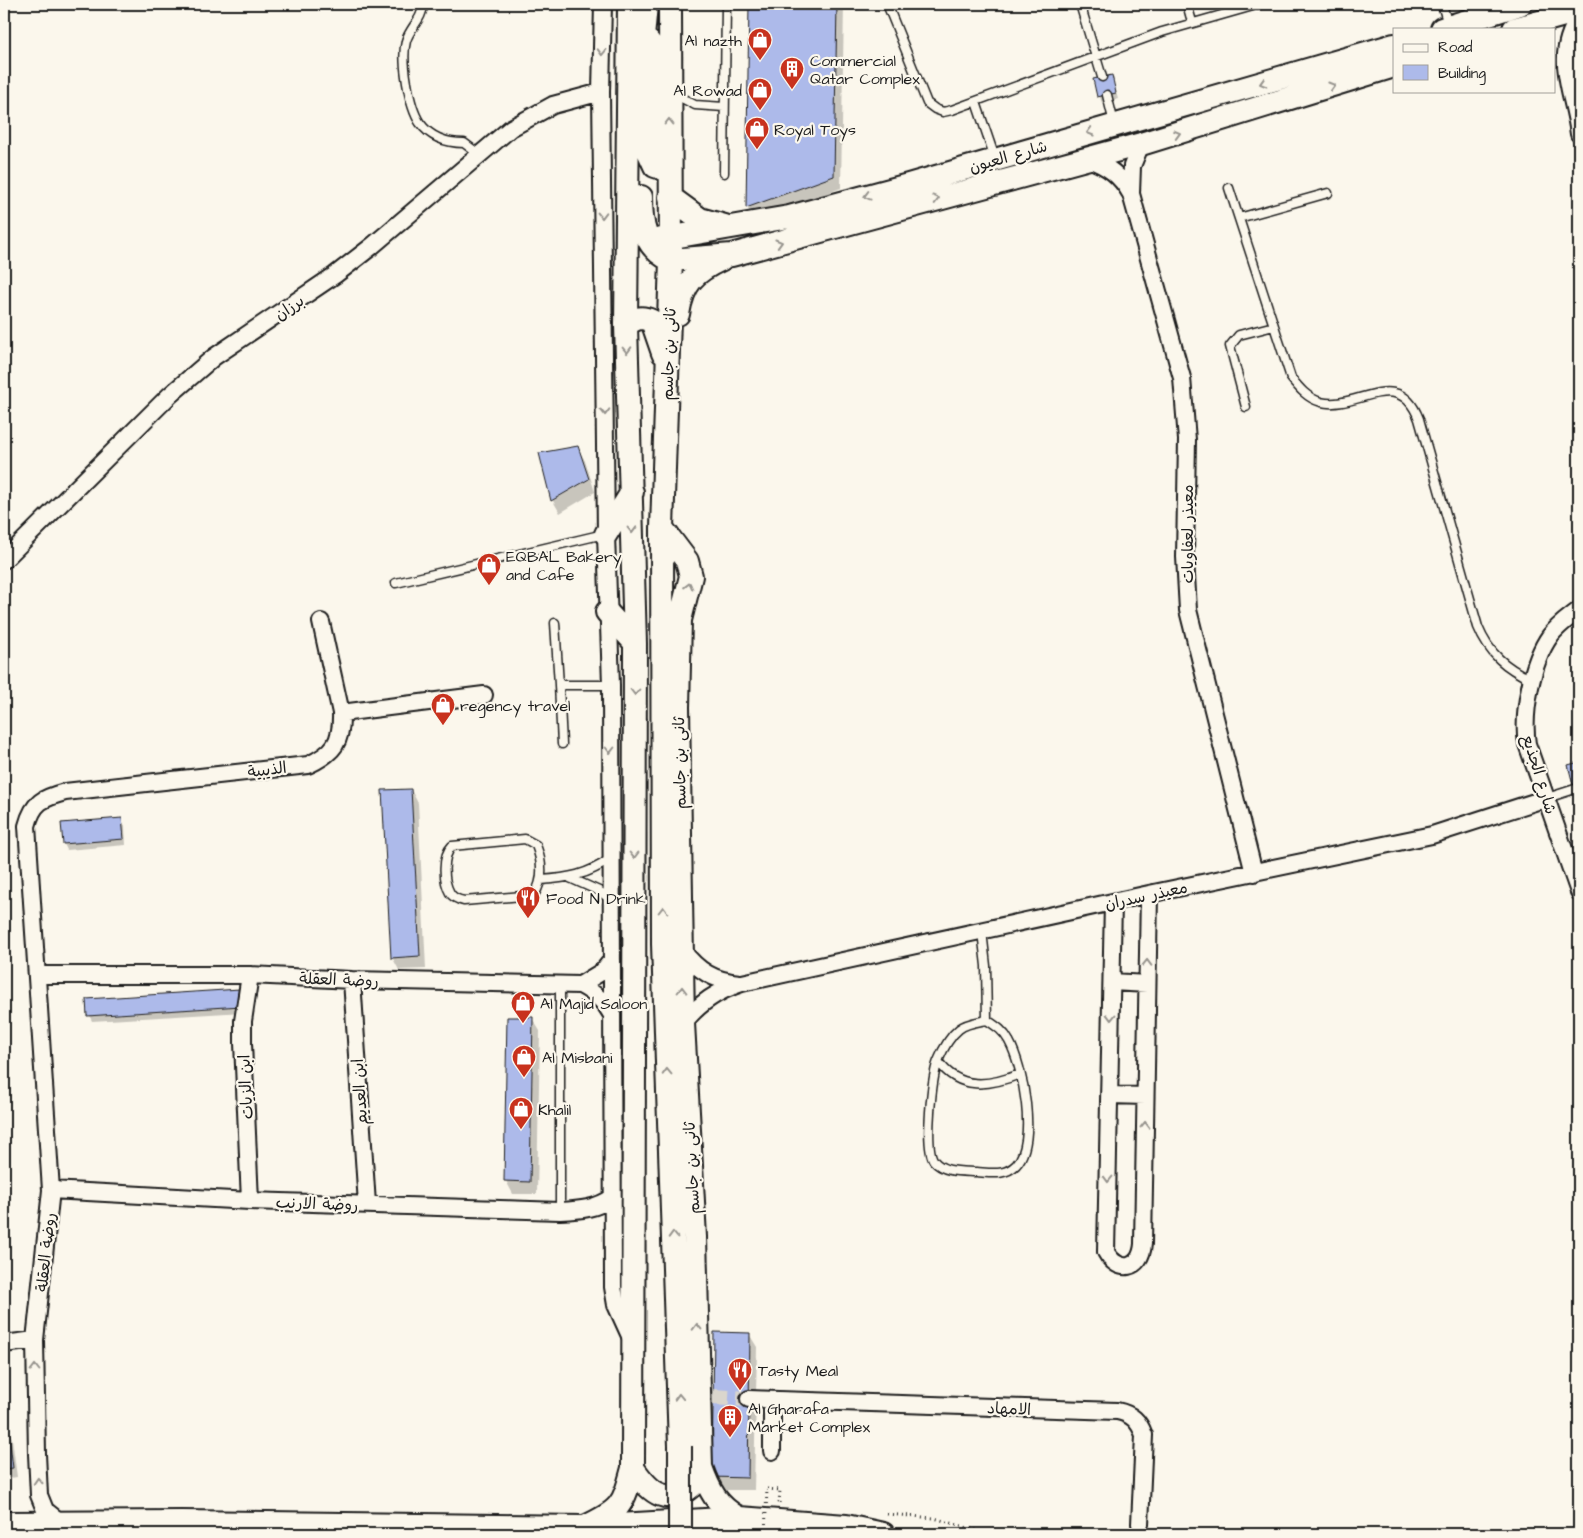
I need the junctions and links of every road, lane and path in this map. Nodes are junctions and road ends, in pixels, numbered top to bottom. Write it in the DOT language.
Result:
graph roads {
  1 [pos="423,4"];
  2 [pos="603,4"];
  3 [pos="629,4"];
  4 [pos="670,4"];
  5 [pos="726,4"];
  6 [pos="887,4"];
  7 [pos="1080,4"];
  8 [pos="1187,4"];
  9 [pos="1260,4"];
  10 [pos="1442,4"];
  11 [pos="1520,4"];
  12 [pos="1579,10"];
  13 [pos="646,14"];
  14 [pos="1579,18"];
  15 [pos="1192,22"];
  16 [pos="1446,28"];
  17 [pos="1520,28"];
  18 [pos="1393,44"];
  19 [pos="1556,53"];
  20 [pos="1096,57"];
  21 [pos="1565,65"];
  22 [pos="1393,66"];
  23 [pos="1102,77"];
  24 [pos="669,90"];
  25 [pos="601,92"];
  26 [pos="1107,95"];
  27 [pos="976,102"];
  28 [pos="724,107"];
  29 [pos="1115,125"];
  30 [pos="1579,134"];
  31 [pos="1141,144"];
  32 [pos="480,155"];
  33 [pos="1088,159"];
  34 [pos="995,160"];
  35 [pos="670,171"];
  36 [pos="724,173"];
  37 [pos="1229,188"];
  38 [pos="1328,193"];
  39 [pos="1131,194"];
  40 [pos="670,197"];
  41 [pos="1239,218"];
  42 [pos="736,228"];
  43 [pos="671,238"];
  44 [pos="649,244"];
  45 [pos="732,255"];
  46 [pos="671,260"];
  47 [pos="626,264"];
  48 [pos="626,325"];
  49 [pos="1274,326"];
  50 [pos="668,371"];
  51 [pos="1246,407"];
  52 [pos="663,476"];
  53 [pos="632,492"];
  54 [pos="662,528"];
  55 [pos="606,534"];
  56 [pos="4,560"];
  57 [pos="396,583"];
  58 [pos="1579,610"];
  59 [pos="607,612"];
  60 [pos="321,622"];
  61 [pos="555,623"];
  62 [pos="635,643"];
  63 [pos="1532,680"];
  64 [pos="611,685"];
  65 [pos="558,686"];
  66 [pos="484,696"];
  67 [pos="341,713"];
  68 [pos="562,744"];
  69 [pos="1574,789"];
  70 [pos="65,792"];
  71 [pos="1547,798"];
  72 [pos="610,859"];
  73 [pos="1254,873"];
  74 [pos="570,878"];
  75 [pos="541,880"];
  76 [pos="1579,892"];
  77 [pos="1149,894"];
  78 [pos="610,899"];
  79 [pos="1113,902"];
  80 [pos="982,931"];
  81 [pos="682,950"];
  82 [pos="611,961"];
  83 [pos="38,975"];
  84 [pos="250,975"];
  85 [pos="352,980"];
  86 [pos="1112,982"];
  87 [pos="742,983"];
  88 [pos="560,984"];
  89 [pos="1147,984"];
  90 [pos="580,985"];
  91 [pos="612,1016"];
  92 [pos="987,1020"];
  93 [pos="682,1023"];
  94 [pos="938,1061"];
  95 [pos="1020,1074"];
  96 [pos="1110,1095"];
  97 [pos="1145,1096"];
  98 [pos="50,1190"];
  99 [pos="613,1197"];
  100 [pos="250,1201"];
  101 [pos="367,1204"];
  102 [pos="583,1210"];
  103 [pos="560,1211"];
  104 [pos="613,1225"];
  105 [pos="631,1339"];
  106 [pos="35,1340"];
  107 [pos="4,1344"];
  108 [pos="749,1399"];
  109 [pos="772,1401"];
  110 [pos="772,1451"];
  111 [pos="701,1467"];
  112 [pos="632,1468"];
  113 [pos="780,1490"];
  114 [pos="739,1518"];
  115 [pos="60,1522"];
  116 [pos="4,1523"];
  117 [pos="885,1524"];
  118 [pos="1140,1524"];
  119 [pos="585,1527"];
  120 [pos="680,1534"];
  121 [pos="765,1534"];
  122 [pos="1020,1534"];
  1 -- 32 [label="lane"];
  2 -- 25 [label="street, one-way"];
  3 -- 47 [label="main road"];
  4 -- 24 [label="main road, ثانى بن جاسم"];
  5 -- 28 [label="lane"];
  6 -- 27 [label="lane"];
  7 -- 20 [label="lane"];
  8 -- 15 [label="lane"];
  9 -- 15 [label="lane"];
  10 -- 16 [label="lane"];
  11 -- 16 [label="main road"];
  12 -- 17 [label="main road"];
  13 -- 35 [label="main road"];
  13 -- 44 [label="main road"];
  14 -- 21 [label="street"];
  15 -- 20 [label="lane"];
  18 -- 29 [label="main road, شارع العيون, one-way"];
  19 -- 21 [label="street"];
  20 -- 23 [label="lane"];
  20 -- 27 [label="lane"];
  21 -- 30 [label="street"];
  31 -- 22 [label="main road, شارع العيون, one-way"];
  24 -- 28 [label="lane"];
  35 -- 24 [label="main road, ثانى بن جاسم, one-way"];
  25 -- 32 [label="street, برزان"];
  25 -- 55 [label="street, one-way"];
  26 -- 29 [label="lane"];
  27 -- 34 [label="lane"];
  28 -- 36 [label="lane"];
  29 -- 34 [label="main road, شارع العيون, one-way"];
  31 -- 33 [label="main road, شارع العيون"];
  31 -- 39 [label="street, معيذر لعفاويات"];
  32 -- 56 [label="street, برزان"];
  33 -- 39 [label="street, معيذر لعفاويات"];
  45 -- 33 [label="main road, شارع العيون, one-way"];
  34 -- 42 [label="main road, شارع العيون, one-way"];
  35 -- 40 [label="main road, ثانى بن جاسم"];
  37 -- 41 [label="lane"];
  38 -- 41 [label="lane"];
  39 -- 73 [label="street, معيذر لعفاويات"];
  40 -- 42 [label="main road"];
  40 -- 43 [label="main road, ثانى بن جاسم"];
  41 -- 49 [label="lane"];
  42 -- 43 [label="main road, شارع العيون"];
  43 -- 44 [label="main road, شارع العيون"];
  43 -- 46 [label="main road, ثانى بن جاسم"];
  44 -- 46 [label="main road"];
  44 -- 47 [label="main road, شارع العيون"];
  45 -- 46 [label="main road, شارع العيون"];
  45 -- 52 [label="main road"];
  46 -- 50 [label="main road, ثانى بن جاسم"];
  47 -- 48 [label="main road"];
  48 -- 50 [label="main road"];
  48 -- 53 [label="main road, one-way"];
  49 -- 51 [label="lane"];
  49 -- 63 [label="lane"];
  50 -- 52 [label="main road, ثانى بن جاسم"];
  52 -- 54 [label="main road, ثانى بن جاسم"];
  53 -- 55 [label="main road"];
  53 -- 62 [label="main road, one-way"];
  81 -- 54 [label="main road, ثانى بن جاسم, one-way"];
  120 -- 54 [label="main road, one-way, bridge"];
  55 -- 57 [label="lane"];
  55 -- 59 [label="street"];
  58 -- 63 [label="street, شارع الجذيع"];
  59 -- 62 [label="main road"];
  59 -- 64 [label="street"];
  60 -- 67 [label="street, الذيبية"];
  61 -- 65 [label="lane"];
  62 -- 105 [label="main road, one-way"];
  63 -- 71 [label="street, شارع الجذيع"];
  64 -- 65 [label="lane"];
  64 -- 72 [label="street, one-way"];
  65 -- 68 [label="lane"];
  66 -- 67 [label="street"];
  67 -- 70 [label="street, الذيبية"];
  69 -- 71 [label="lane"];
  70 -- 83 [label="street, روضة العقلة"];
  71 -- 73 [label="street, معيذر سدران"];
  71 -- 76 [label="street, شارع الجذيع"];
  72 -- 74 [label="lane"];
  72 -- 78 [label="street"];
  73 -- 77 [label="street, معيذر سدران"];
  74 -- 75 [label="lane"];
  74 -- 78 [label="lane"];
  75 -- 75 [label="lane"];
  77 -- 79 [label="street, معيذر سدران"];
  89 -- 77 [label="street, one-way"];
  78 -- 82 [label="street"];
  79 -- 80 [label="street, معيذر سدران"];
  79 -- 86 [label="street"];
  80 -- 87 [label="street, معيذر سدران"];
  80 -- 92 [label="lane"];
  81 -- 87 [label="street, معيذر سدران"];
  93 -- 81 [label="main road, ثانى بن جاسم, one-way"];
  82 -- 90 [label="street"];
  82 -- 91 [label="street"];
  83 -- 84 [label="street, روضة العقلة"];
  83 -- 98 [label="street, روضة العقلة"];
  84 -- 85 [label="street, روضة العقلة"];
  84 -- 100 [label="street, ابن الزيات"];
  85 -- 88 [label="street, روضة العقلة"];
  85 -- 101 [label="street, ابن العديم"];
  86 -- 89 [label="street"];
  86 -- 96 [label="street, one-way"];
  87 -- 93 [label="street, معيذر سدران"];
  88 -- 90 [label="street, روضة العقلة"];
  88 -- 103 [label="lane"];
  89 -- 97 [label="street"];
  90 -- 91 [label="street"];
  91 -- 99 [label="street"];
  92 -- 94 [label="lane"];
  92 -- 95 [label="lane"];
  111 -- 93 [label="main road, ثانى بن جاسم, one-way"];
  94 -- 95 [label="lane"];
  94 -- 95 [label="lane"];
  96 -- 97 [label="street"];
  96 -- 97 [label="street, one-way"];
  98 -- 100 [label="street, روضة الارنب"];
  98 -- 106 [label="street, روضة العقلة"];
  99 -- 102 [label="street, روضة الارنب"];
  99 -- 104 [label="street"];
  100 -- 101 [label="street, روضة الارنب"];
  101 -- 103 [label="street, روضة الارنب"];
  102 -- 103 [label="street, روضة الارنب"];
  102 -- 104 [label="street, روضة الارنب"];
  104 -- 105 [label="street"];
  105 -- 112 [label="main road"];
  106 -- 107 [label="street"];
  115 -- 106 [label="street, روضة العقلة, one-way"];
  108 -- 109 [label="street, الامهاد"];
  109 -- 110 [label="street"];
  109 -- 118 [label="street, الامهاد"];
  111 -- 112 [label="main road"];
  111 -- 114 [label="main road, ثانى بن جاسم"];
  112 -- 119 [label="main road"];
  113 -- 121 [label="path, bridge"];
  114 -- 117 [label="main road"];
  114 -- 119 [label="main road"];
  115 -- 116 [label="main road"];
  115 -- 119 [label="main road"];
  117 -- 122 [label="path"];
}
